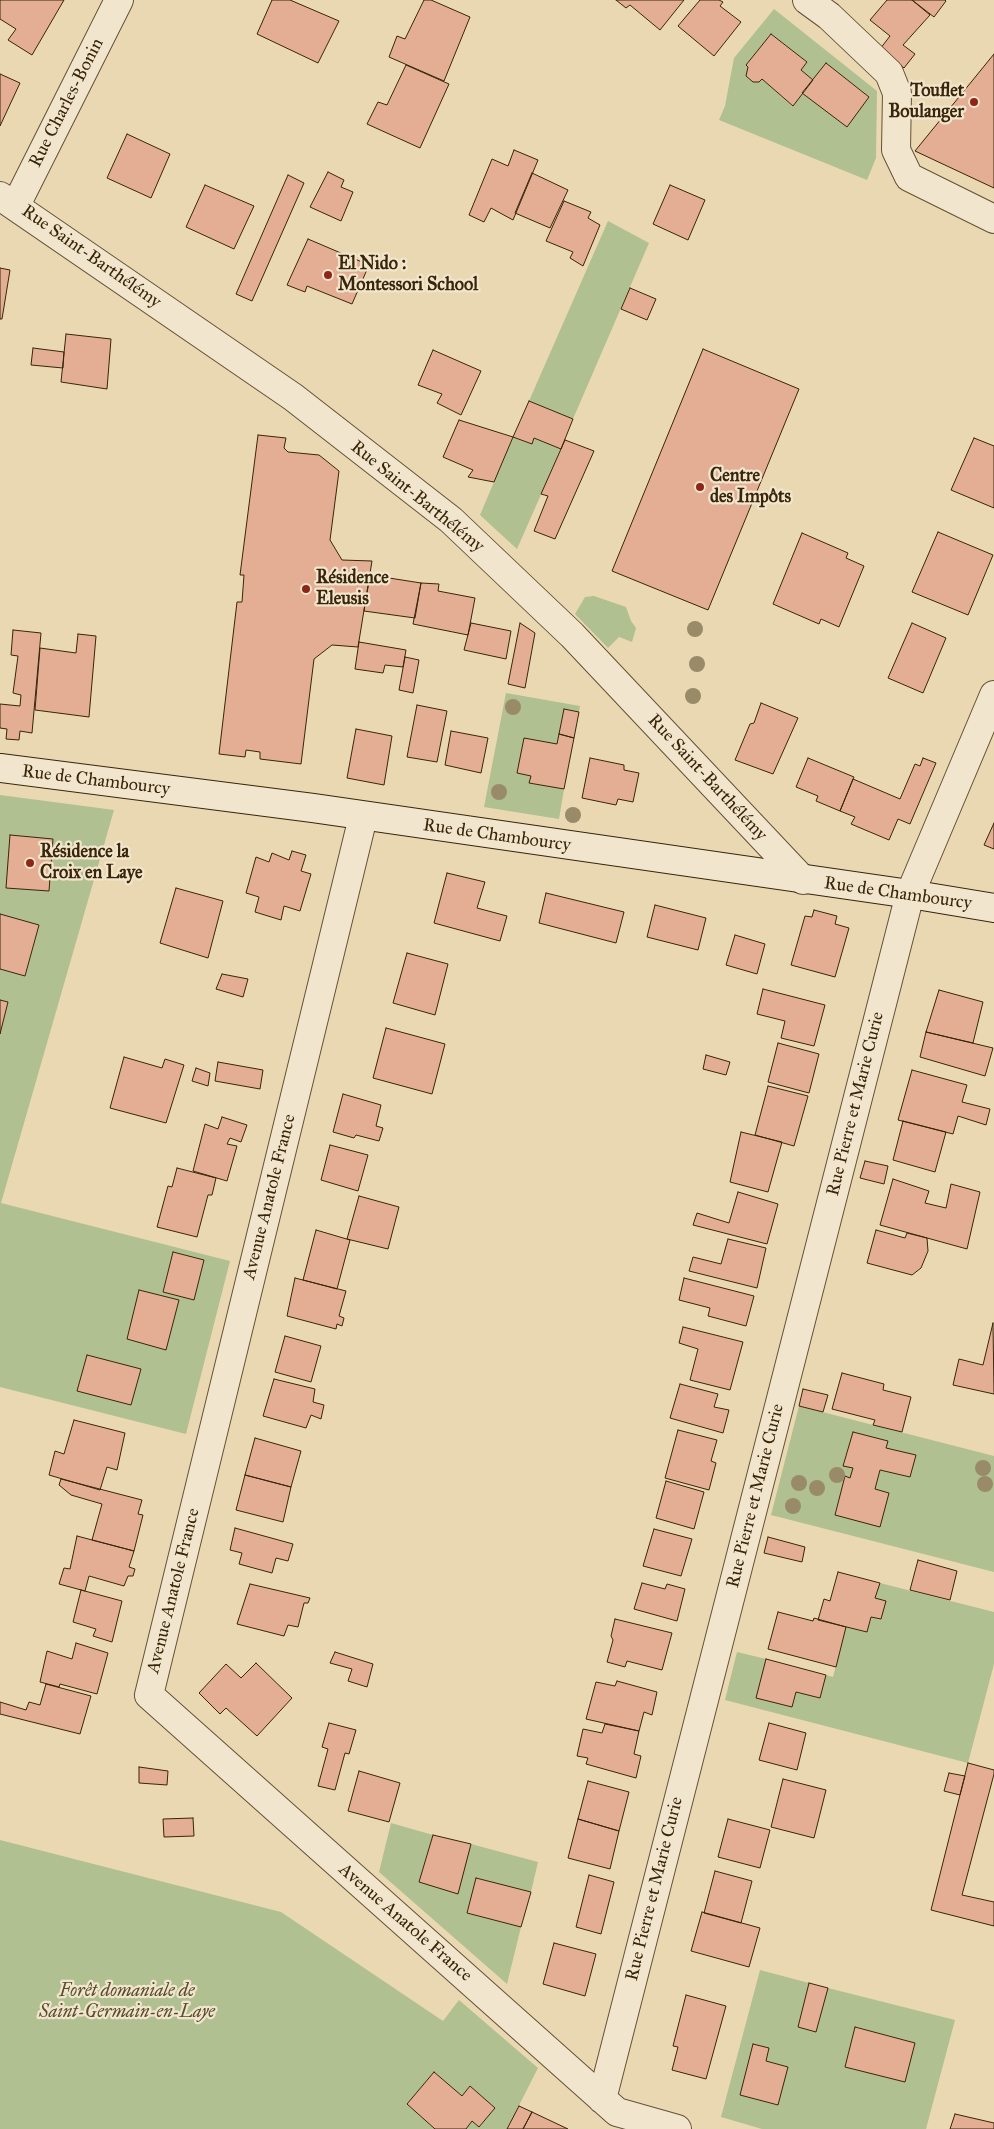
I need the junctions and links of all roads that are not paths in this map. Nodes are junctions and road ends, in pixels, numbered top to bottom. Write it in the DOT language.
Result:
graph roads {
  1 [pos="119,0"];
  2 [pos="807,0"];
  3 [pos="835,8"];
  4 [pos="8,201"];
  5 [pos="994,219"];
  6 [pos="994,695"];
  7 [pos="0,768"];
  8 [pos="363,817"];
  9 [pos="803,880"];
  10 [pos="910,894"];
  11 [pos="994,908"];
  12 [pos="602,2099"];
  13 [pos="677,2129"];
  1 -- 4 [label="street, Rue Charles-Bonin"];
  2 -- 3 [label="street"];
  3 -- 5 [label="street"];
  4 -- 9 [label="street, Rue Saint-Barthélémy"];
  6 -- 10 [label="street, Rue Pierre et Marie Curie"];
  7 -- 8 [label="street, Rue de Chambourcy"];
  8 -- 9 [label="street, Rue de Chambourcy"];
  8 -- 12 [label="street, Avenue Anatole France"];
  9 -- 10 [label="street, Rue de Chambourcy"];
  10 -- 11 [label="street, Rue de Chambourcy"];
  10 -- 12 [label="street, Rue Pierre et Marie Curie"];
  12 -- 13 [label="street, Avenue Anatole France"];
}
